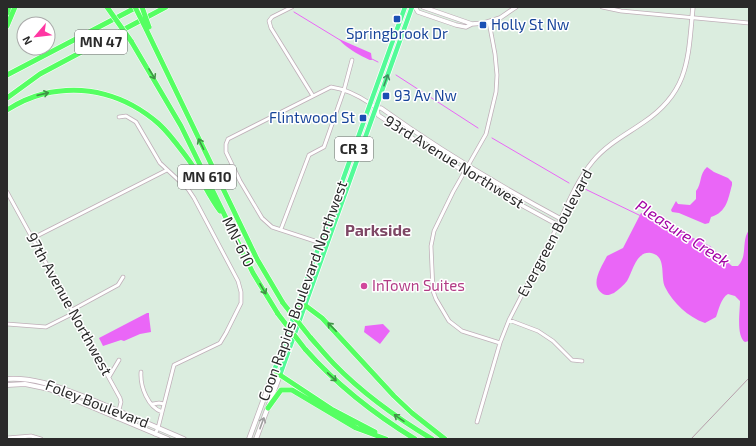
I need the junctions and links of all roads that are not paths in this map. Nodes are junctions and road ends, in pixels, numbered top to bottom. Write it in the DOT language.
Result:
graph roads {
  1 [pos="9,7"];
  2 [pos="15,7"];
  3 [pos="108,7"];
  4 [pos="136,7"];
  5 [pos="142,7"];
  6 [pos="166,7"];
  7 [pos="292,7"];
  8 [pos="405,7"];
  9 [pos="414,7"];
  10 [pos="423,7"];
  11 [pos="516,7"];
  12 [pos="602,7"];
  13 [pos="693,7"];
  14 [pos="7,13"];
  15 [pos="692,17"];
  16 [pos="489,22"];
  17 [pos="749,22"];
  18 [pos="472,24"];
  19 [pos="7,26"];
  20 [pos="148,28"];
  21 [pos="352,60"];
  22 [pos="7,74"];
  23 [pos="344,90"];
  24 [pos="313,96"];
  25 [pos="7,98"];
  26 [pos="371,104"];
  27 [pos="377,108"];
  28 [pos="7,110"];
  29 [pos="118,117"];
  30 [pos="468,166"];
  31 [pos="167,170"];
  32 [pos="465,172"];
  33 [pos="7,192"];
  34 [pos="227,219"];
  35 [pos="561,219"];
  36 [pos="558,225"];
  37 [pos="281,229"];
  38 [pos="33,238"];
  39 [pos="321,243"];
  40 [pos="327,245"];
  41 [pos="123,277"];
  42 [pos="306,306"];
  43 [pos="297,308"];
  44 [pos="73,312"];
  45 [pos="509,320"];
  46 [pos="7,324"];
  47 [pos="500,343"];
  48 [pos="119,360"];
  49 [pos="582,362"];
  50 [pos="274,371"];
  51 [pos="141,372"];
  52 [pos="280,375"];
  53 [pos="109,377"];
  54 [pos="7,379"];
  55 [pos="7,385"];
  56 [pos="153,404"];
  57 [pos="164,404"];
  58 [pos="268,408"];
  59 [pos="120,411"];
  60 [pos="162,412"];
  61 [pos="117,418"];
  62 [pos="477,422"];
  63 [pos="158,428"];
  64 [pos="155,434"];
  65 [pos="7,438"];
  66 [pos="41,439"];
  67 [pos="168,439"];
  68 [pos="184,439"];
  69 [pos="249,439"];
  70 [pos="256,439"];
  71 [pos="387,439"];
  72 [pos="415,439"];
  73 [pos="432,439"];
  74 [pos="445,439"];
  1 -- 14 [label="highway"];
  2 -- 19 [label="highway"];
  3 -- 34 [label="highway, MN-610 / MN 610, one-way, bridge"];
  4 -- 20 [label="highway, MN 610, bridge"];
  4 -- 22 [label="highway, MN 47"];
  5 -- 20 [label="highway, bridge"];
  6 -- 25 [label="highway, MN 47"];
  7 -- 24 [label="street"];
  8 -- 26 [label="main road, Coon Rapids Boulevard Northwest / CR 3"];
  9 -- 18 [label="street"];
  27 -- 9 [label="main road, Coon Rapids Boulevard Northwest / CR 3, one-way"];
  10 -- 18 [label="street"];
  11 -- 16 [label="street"];
  12 -- 15 [label="street"];
  13 -- 15 [label="street, Evergreen Boulevard"];
  15 -- 17 [label="street"];
  15 -- 35 [label="street, Evergreen Boulevard"];
  16 -- 18 [label="street"];
  16 -- 30 [label="street"];
  73 -- 20 [label="highway, MN-610 / MN 610, one-way, bridge"];
  21 -- 23 [label="street"];
  23 -- 24 [label="street"];
  23 -- 26 [label="street"];
  23 -- 37 [label="street"];
  24 -- 37 [label="street"];
  26 -- 27 [label="street"];
  26 -- 39 [label="main road, Coon Rapids Boulevard Northwest / CR 3"];
  27 -- 30 [label="street, 93rd Avenue Northwest"];
  27 -- 32 [label="street, 93rd Avenue Northwest"];
  27 -- 40 [label="main road, Coon Rapids Boulevard Northwest / CR 3"];
  28 -- 34 [label="highway, one-way"];
  29 -- 31 [label="street"];
  30 -- 32 [label="street"];
  30 -- 35 [label="street, 93rd Avenue Northwest"];
  31 -- 38 [label="street"];
  31 -- 57 [label="street"];
  32 -- 36 [label="street, 93rd Avenue Northwest"];
  32 -- 47 [label="street"];
  33 -- 38 [label="street, 97th Avenue Northwest"];
  34 -- 72 [label="highway, MN-610 / MN 610, one-way, bridge"];
  35 -- 36 [label="street, Evergreen Boulevard"];
  36 -- 45 [label="street, Evergreen Boulevard"];
  37 -- 39 [label="street"];
  38 -- 44 [label="street, 97th Avenue Northwest"];
  39 -- 40 [label="street"];
  39 -- 43 [label="main road, Coon Rapids Boulevard Northwest / CR 3"];
  40 -- 42 [label="main road, Coon Rapids Boulevard Northwest / CR 3"];
  41 -- 44 [label="street"];
  42 -- 43 [label="highway"];
  42 -- 52 [label="main road, Coon Rapids Boulevard Northwest / CR 3"];
  74 -- 42 [label="highway, one-way"];
  43 -- 50 [label="main road, Coon Rapids Boulevard Northwest / CR 3"];
  44 -- 46 [label="street"];
  44 -- 53 [label="street, 97th Avenue Northwest"];
  45 -- 47 [label="street, Evergreen Boulevard"];
  45 -- 49 [label="street"];
  47 -- 62 [label="street, Evergreen Boulevard"];
  48 -- 53 [label="street"];
  50 -- 52 [label="highway"];
  50 -- 69 [label="main road, Coon Rapids Boulevard Northwest / CR 3"];
  51 -- 56 [label="street"];
  52 -- 58 [label="main road, Coon Rapids Boulevard Northwest / CR 3"];
  52 -- 71 [label="highway"];
  53 -- 59 [label="street, 97th Avenue Northwest"];
  54 -- 59 [label="main road, Foley Boulevard"];
  55 -- 61 [label="main road, Foley Boulevard"];
  56 -- 57 [label="street"];
  56 -- 60 [label="street"];
  57 -- 60 [label="street"];
  70 -- 58 [label="main road, Coon Rapids Boulevard Northwest / CR 3, one-way"];
  58 -- 71 [label="highway"];
  59 -- 61 [label="street"];
  59 -- 63 [label="main road, Foley Boulevard"];
  60 -- 63 [label="street"];
  61 -- 64 [label="main road, Foley Boulevard"];
  63 -- 64 [label="street"];
  63 -- 68 [label="main road, Foley Boulevard"];
  64 -- 67 [label="main road, Foley Boulevard"];
  65 -- 66 [label="street"];
}
